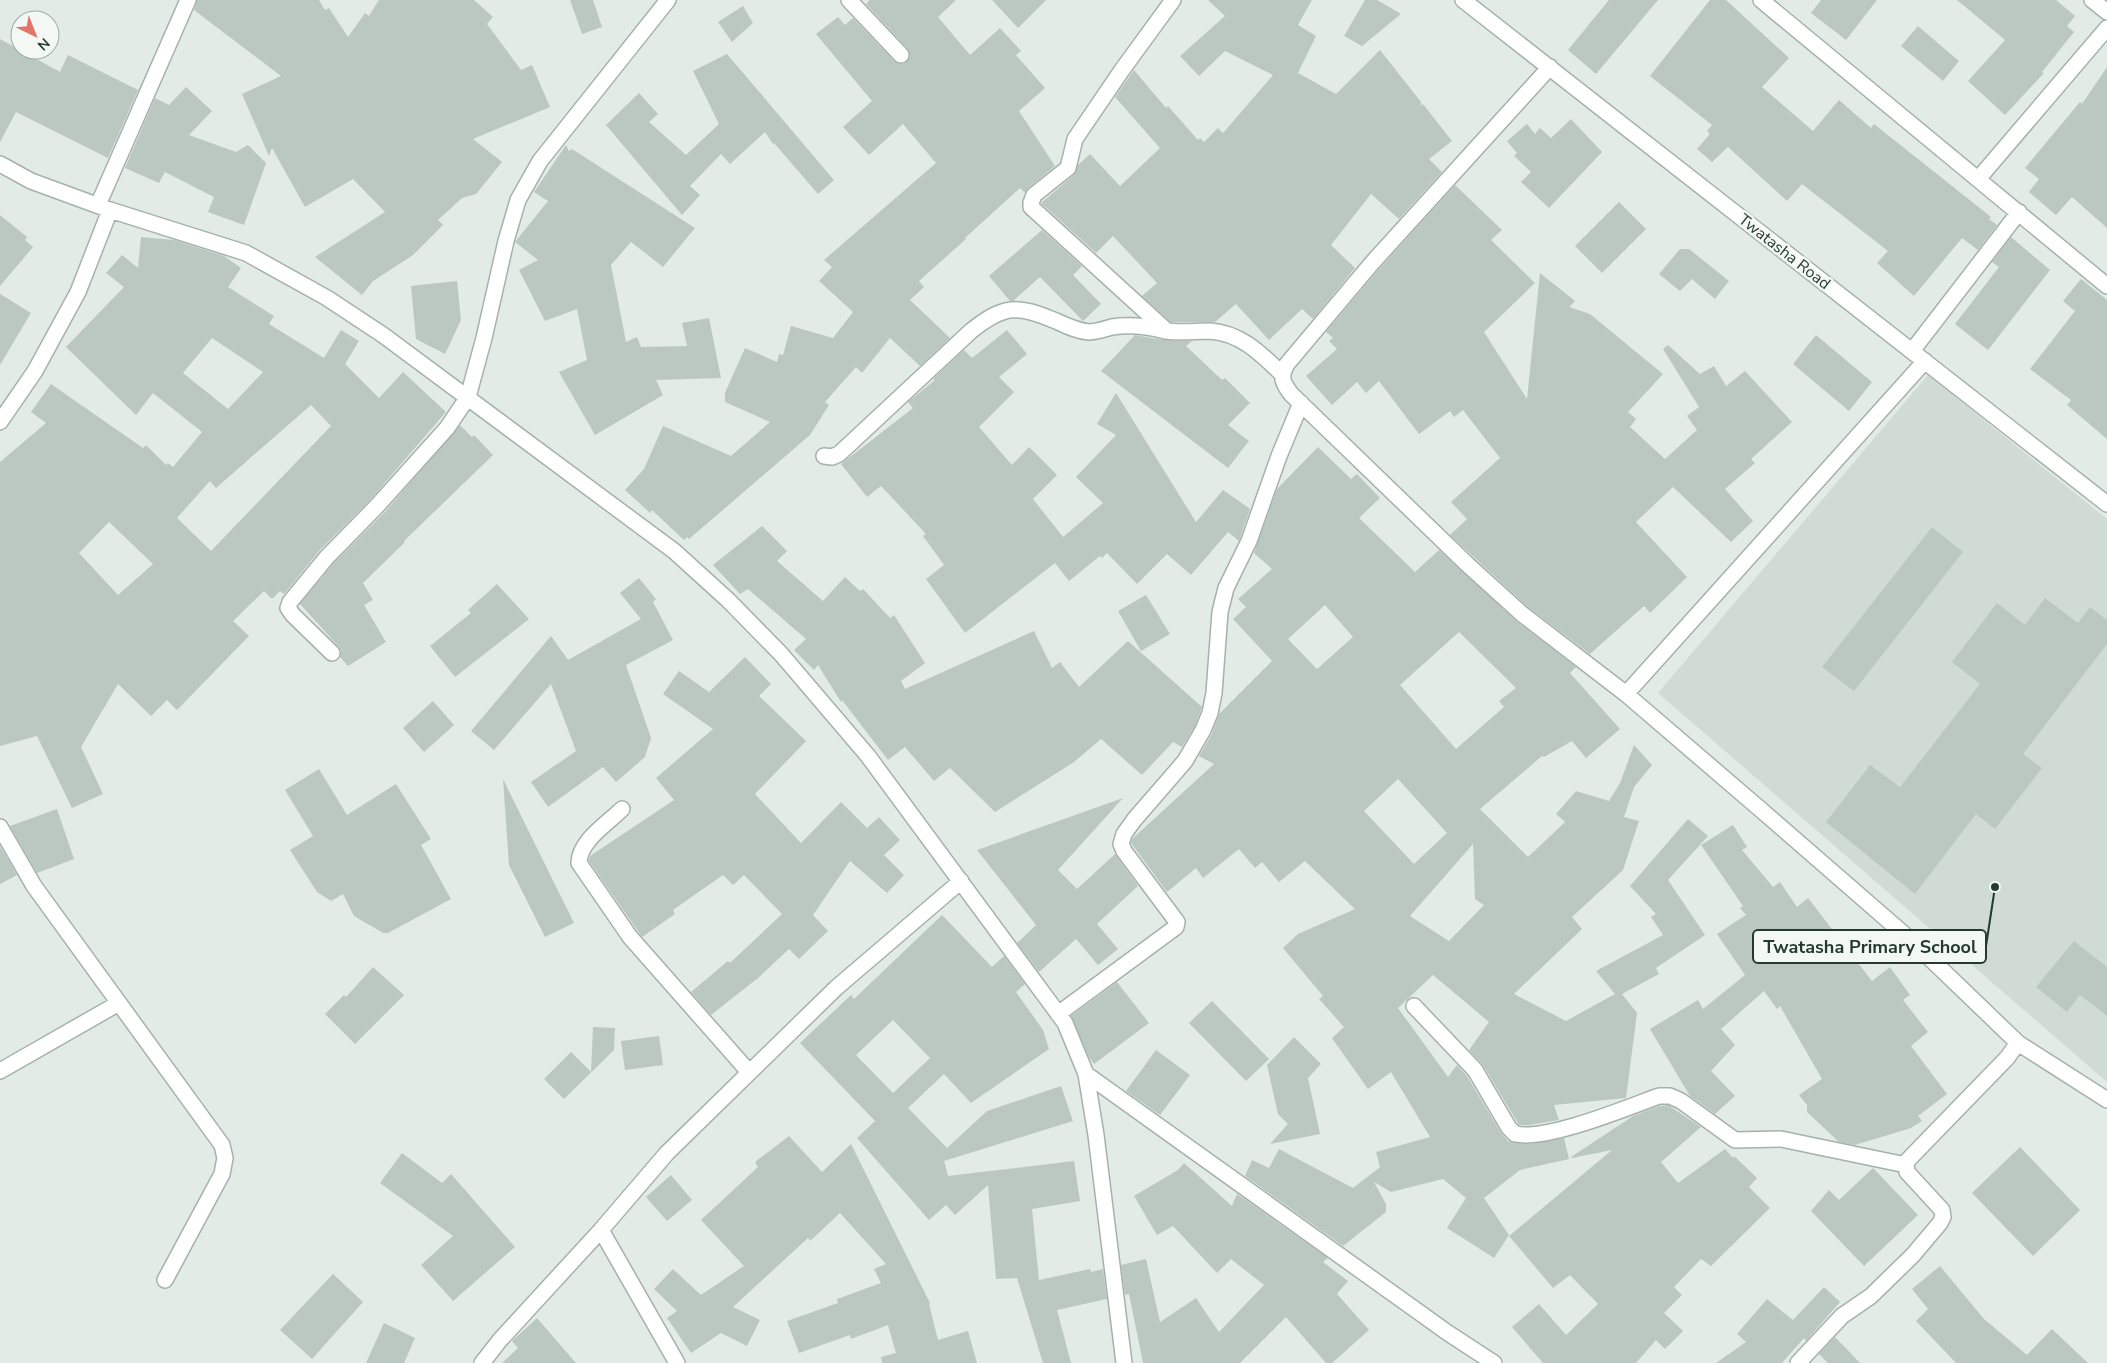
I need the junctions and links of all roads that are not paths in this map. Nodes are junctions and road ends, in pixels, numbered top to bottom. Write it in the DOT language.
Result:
graph roads {
  1 [pos="188,0"];
  2 [pos="668,0"];
  3 [pos="848,0"];
  4 [pos="1173,0"];
  5 [pos="1463,0"];
  6 [pos="1761,0"];
  7 [pos="2092,0"];
  8 [pos="2107,12"];
  9 [pos="2107,28"];
  10 [pos="901,55"];
  11 [pos="1550,67"];
  12 [pos="0,164"];
  13 [pos="1979,178"];
  14 [pos="104,208"];
  15 [pos="2019,212"];
  16 [pos="2107,286"];
  17 [pos="1167,331"];
  18 [pos="1912,351"];
  19 [pos="1925,361"];
  20 [pos="1282,374"];
  21 [pos="468,398"];
  22 [pos="1301,403"];
  23 [pos="0,422"];
  24 [pos="824,456"];
  25 [pos="2107,504"];
  26 [pos="332,653"];
  27 [pos="1626,694"];
  28 [pos="622,809"];
  29 [pos="0,826"];
  30 [pos="961,881"];
  31 [pos="120,1003"];
  32 [pos="1414,1006"];
  33 [pos="1058,1014"];
  34 [pos="2018,1043"];
  35 [pos="0,1071"];
  36 [pos="749,1072"];
  37 [pos="1086,1074"];
  38 [pos="2107,1100"];
  39 [pos="1906,1165"];
  40 [pos="601,1230"];
  41 [pos="165,1280"];
  42 [pos="482,1363"];
  43 [pos="677,1363"];
  44 [pos="1124,1363"];
  45 [pos="1494,1363"];
  46 [pos="1798,1363"];
  1 -- 14 [label="street"];
  2 -- 21 [label="street"];
  3 -- 10 [label="street"];
  4 -- 17 [label="street"];
  5 -- 11 [label="street, Twatasha Road"];
  6 -- 13 [label="street"];
  7 -- 8 [label="street"];
  9 -- 13 [label="street"];
  11 -- 18 [label="street, Twatasha Road"];
  11 -- 20 [label="street"];
  12 -- 14 [label="street"];
  13 -- 15 [label="street"];
  14 -- 21 [label="street"];
  14 -- 23 [label="street"];
  15 -- 16 [label="street"];
  15 -- 18 [label="street"];
  17 -- 20 [label="street"];
  17 -- 24 [label="street"];
  18 -- 19 [label="street, Twatasha Road"];
  19 -- 25 [label="street, Twatasha Road"];
  19 -- 27 [label="street"];
  20 -- 22 [label="street"];
  21 -- 26 [label="street"];
  21 -- 30 [label="street"];
  22 -- 27 [label="street"];
  22 -- 33 [label="street"];
  27 -- 34 [label="street"];
  28 -- 36 [label="street"];
  29 -- 31 [label="street"];
  30 -- 33 [label="street"];
  30 -- 36 [label="street"];
  31 -- 35 [label="street"];
  31 -- 41 [label="street"];
  32 -- 39 [label="street"];
  33 -- 37 [label="street"];
  34 -- 38 [label="street"];
  34 -- 39 [label="street"];
  36 -- 40 [label="street"];
  37 -- 44 [label="street"];
  37 -- 45 [label="street"];
  39 -- 46 [label="street"];
  40 -- 42 [label="street"];
  40 -- 43 [label="street"];
}
